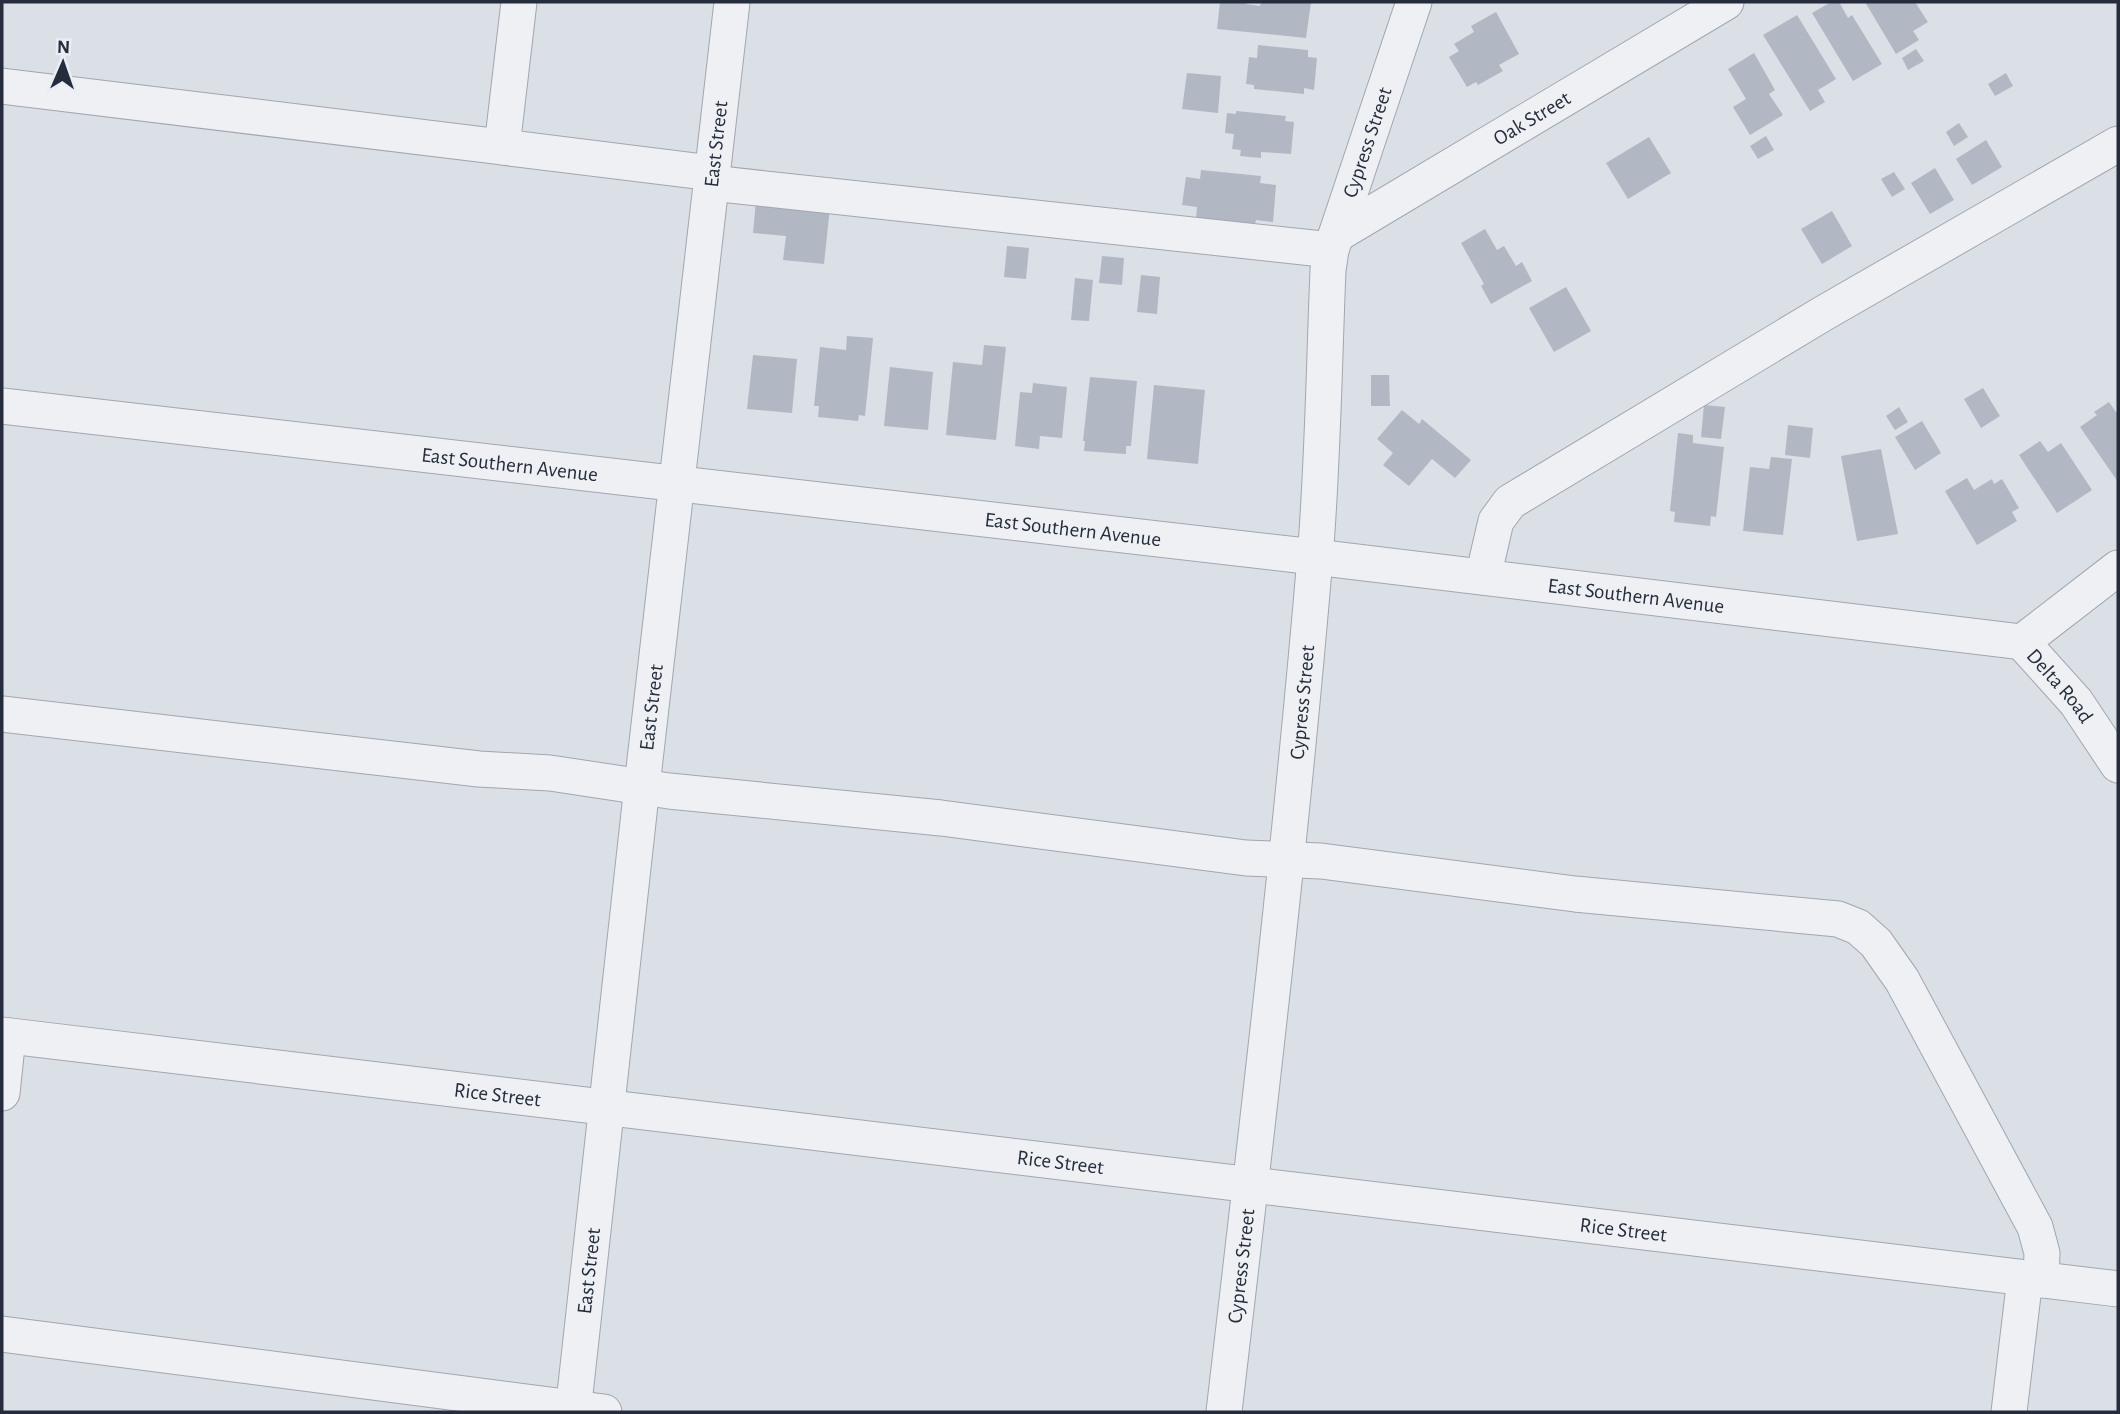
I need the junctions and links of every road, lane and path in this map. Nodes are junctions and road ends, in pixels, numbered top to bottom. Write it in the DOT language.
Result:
graph roads {
  1 [pos="519,2"];
  2 [pos="732,2"];
  3 [pos="1414,2"];
  4 [pos="1726,2"];
  5 [pos="2,86"];
  6 [pos="2118,144"];
  7 [pos="502,147"];
  8 [pos="712,178"];
  9 [pos="1334,243"];
  10 [pos="2,407"];
  11 [pos="678,483"];
  12 [pos="1315,556"];
  13 [pos="2118,568"];
  14 [pos="1483,577"];
  15 [pos="2022,642"];
  16 [pos="2,714"];
  17 [pos="2118,765"];
  18 [pos="642,786"];
  19 [pos="1287,859"];
  20 [pos="5,1035"];
  21 [pos="2,1093"];
  22 [pos="607,1108"];
  23 [pos="1250,1185"];
  24 [pos="2033,1279"];
  25 [pos="2118,1289"];
  26 [pos="2,1334"];
  27 [pos="584,1411"];
  28 [pos="1224,1412"];
  29 [pos="2009,1412"];
  1 -- 7 [label="street"];
  2 -- 8 [label="street, East Street"];
  3 -- 9 [label="street, Cypress Street"];
  4 -- 9 [label="street, Oak Street"];
  5 -- 7 [label="street"];
  6 -- 14 [label="street"];
  7 -- 8 [label="street"];
  8 -- 9 [label="street"];
  8 -- 11 [label="street, East Street"];
  9 -- 12 [label="street, Cypress Street"];
  10 -- 11 [label="street, East Southern Avenue"];
  11 -- 12 [label="street, East Southern Avenue"];
  11 -- 18 [label="street, East Street"];
  12 -- 14 [label="street, East Southern Avenue"];
  12 -- 19 [label="street, Cypress Street"];
  13 -- 15 [label="street"];
  14 -- 15 [label="street, East Southern Avenue"];
  15 -- 17 [label="street, Delta Road"];
  16 -- 18 [label="street"];
  18 -- 19 [label="street"];
  18 -- 22 [label="street, East Street"];
  19 -- 23 [label="street, Cypress Street"];
  19 -- 24 [label="street"];
  20 -- 21 [label="street"];
  20 -- 22 [label="street, Rice Street"];
  22 -- 23 [label="street, Rice Street"];
  22 -- 27 [label="street, East Street"];
  23 -- 24 [label="street, Rice Street"];
  23 -- 28 [label="street, Cypress Street"];
  24 -- 25 [label="street, Rice Street"];
  24 -- 29 [label="street"];
  26 -- 27 [label="street"];
}
